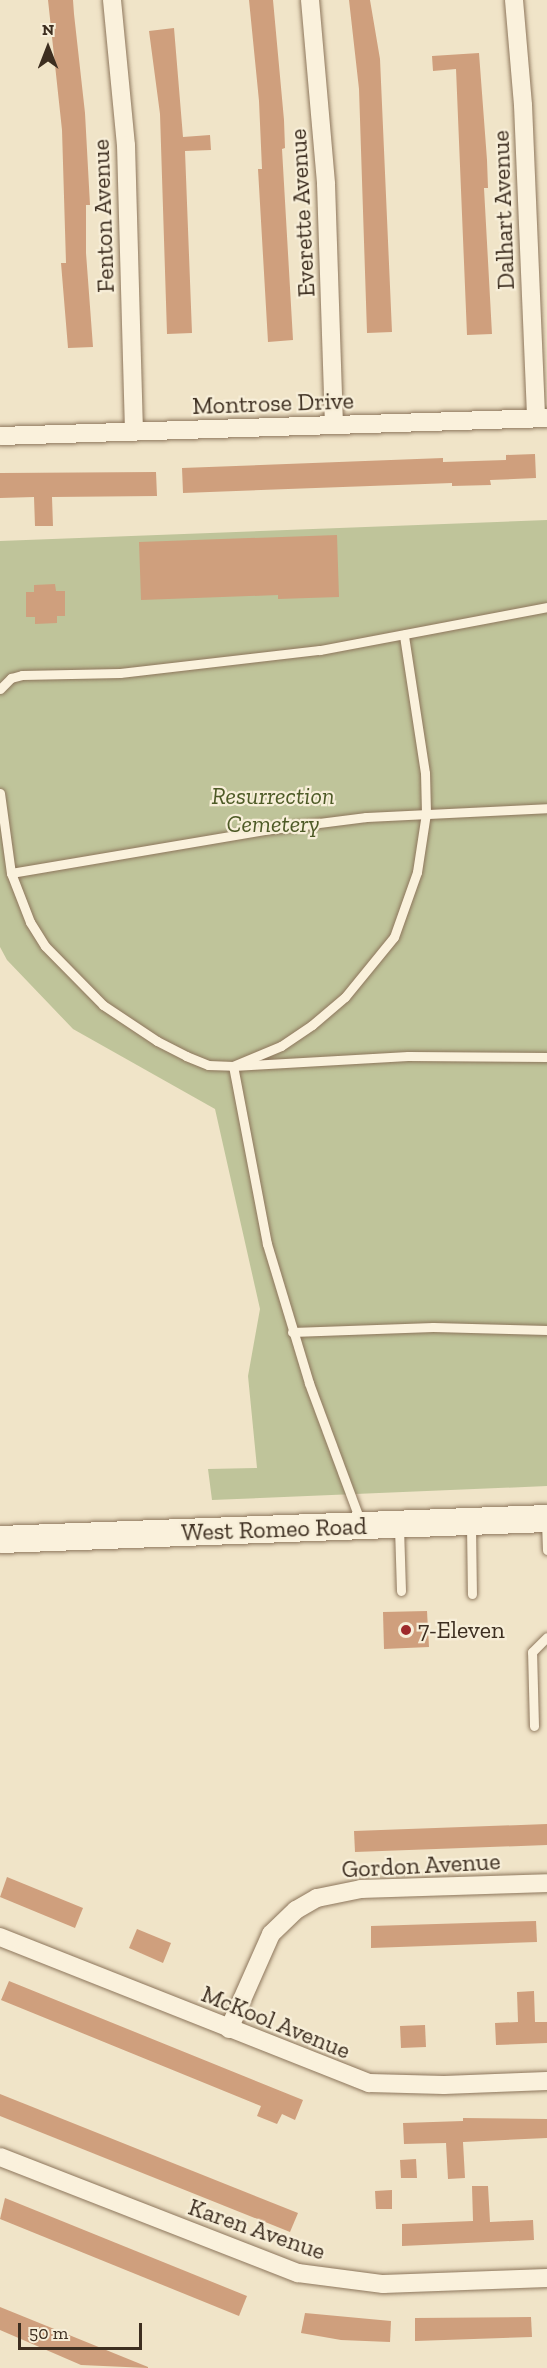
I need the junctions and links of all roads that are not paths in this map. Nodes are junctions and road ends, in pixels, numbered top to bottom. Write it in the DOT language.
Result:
graph roads {
  1 [pos="112,0"];
  2 [pos="310,0"];
  3 [pos="514,0"];
  4 [pos="541,418"];
  5 [pos="334,424"];
  6 [pos="134,432"];
  7 [pos="0,436"];
  8 [pos="547,607"];
  9 [pos="404,635"];
  10 [pos="0,689"];
  11 [pos="0,793"];
  12 [pos="547,808"];
  13 [pos="426,813"];
  14 [pos="11,873"];
  15 [pos="547,1057"];
  16 [pos="233,1066"];
  17 [pos="547,1330"];
  18 [pos="292,1332"];
  19 [pos="546,1519"];
  20 [pos="471,1522"];
  21 [pos="399,1524"];
  22 [pos="362,1525"];
  23 [pos="0,1539"];
  24 [pos="547,1550"];
  25 [pos="401,1591"];
  26 [pos="472,1594"];
  27 [pos="547,1637"];
  28 [pos="534,1726"];
  29 [pos="547,1883"];
  30 [pos="0,1937"];
  31 [pos="230,2029"];
  32 [pos="547,2081"];
  33 [pos="0,2157"];
  34 [pos="547,2278"];
  1 -- 6 [label="street, Fenton Avenue"];
  2 -- 5 [label="street, Everette Avenue"];
  3 -- 4 [label="street, Dalhart Avenue"];
  4 -- 5 [label="street, Montrose Drive"];
  5 -- 6 [label="street, Montrose Drive"];
  6 -- 7 [label="street, Montrose Drive"];
  8 -- 9 [label="lane"];
  9 -- 10 [label="lane"];
  9 -- 13 [label="lane"];
  11 -- 14 [label="lane"];
  12 -- 13 [label="lane"];
  13 -- 14 [label="lane"];
  13 -- 16 [label="lane"];
  14 -- 16 [label="lane"];
  15 -- 16 [label="lane"];
  16 -- 18 [label="lane"];
  17 -- 18 [label="lane"];
  18 -- 22 [label="lane"];
  19 -- 20 [label="main road, West Romeo Road"];
  19 -- 24 [label="lane"];
  20 -- 21 [label="main road, West Romeo Road"];
  20 -- 26 [label="lane"];
  21 -- 22 [label="main road, West Romeo Road"];
  21 -- 25 [label="lane"];
  22 -- 23 [label="main road, West Romeo Road"];
  27 -- 28 [label="lane"];
  29 -- 31 [label="street, Gordon Avenue"];
  30 -- 31 [label="street, McKool Avenue"];
  31 -- 32 [label="street, McKool Avenue"];
  33 -- 34 [label="street, Karen Avenue"];
}
